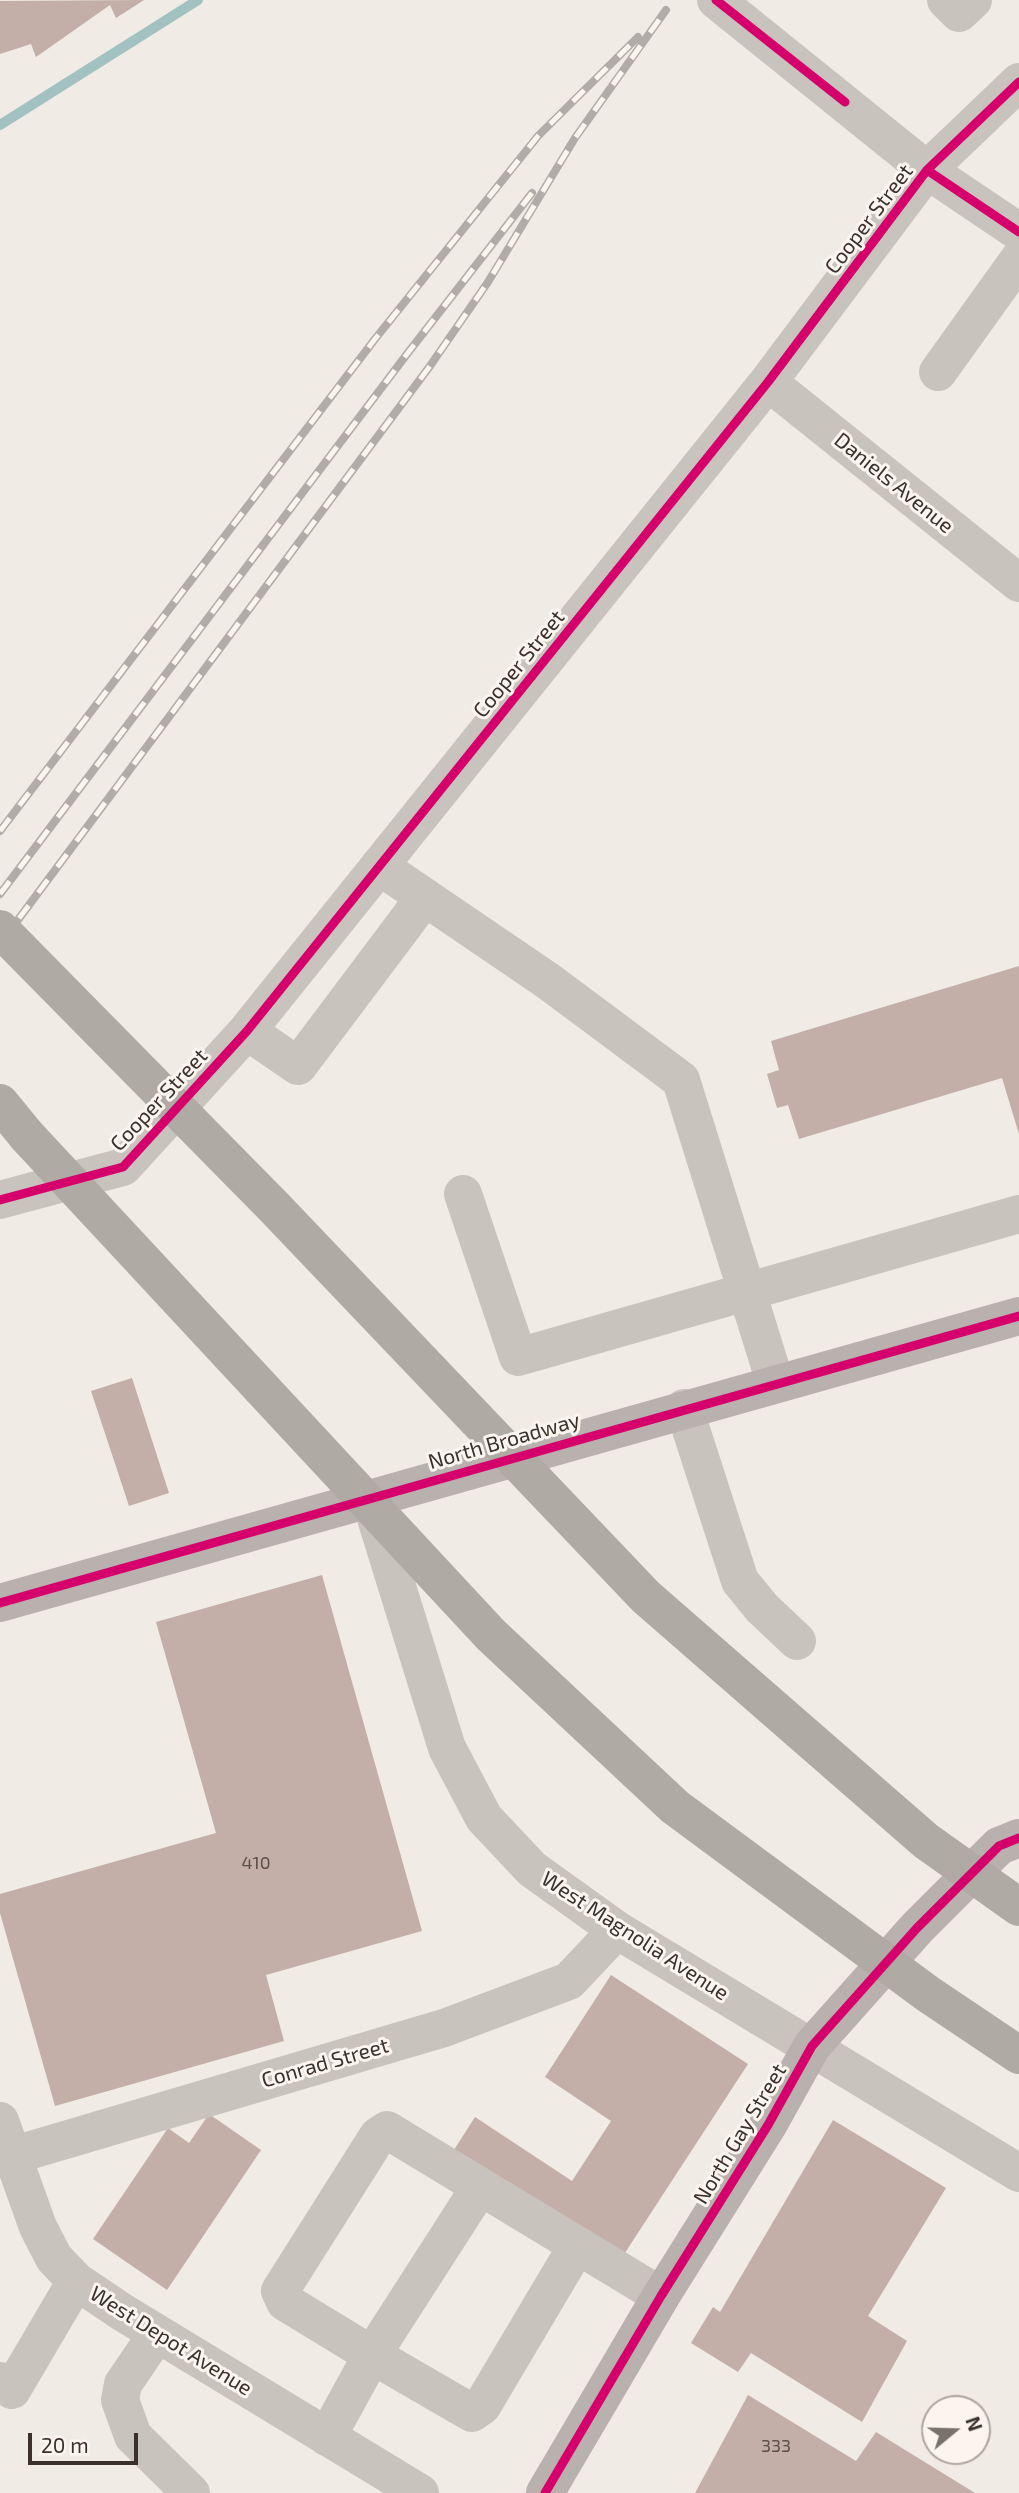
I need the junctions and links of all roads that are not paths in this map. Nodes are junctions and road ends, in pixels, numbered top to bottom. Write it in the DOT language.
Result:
graph roads {
  1 [pos="716,0"];
  2 [pos="946,0"];
  3 [pos="973,0"];
  4 [pos="1019,82"];
  5 [pos="927,170"];
  6 [pos="1019,232"];
  7 [pos="1019,259"];
  8 [pos="938,372"];
  9 [pos="768,382"];
  10 [pos="1019,583"];
  11 [pos="379,866"];
  12 [pos="425,897"];
  13 [pos="0,929"];
  14 [pos="247,1031"];
  15 [pos="0,1103"];
  16 [pos="13,1125"];
  17 [pos="463,1194"];
  18 [pos="0,1200"];
  19 [pos="1019,1214"];
  20 [pos="747,1293"];
  21 [pos="1019,1316"];
  22 [pos="775,1382"];
  23 [pos="684,1408"];
  24 [pos="370,1497"];
  25 [pos="0,1603"];
  26 [pos="797,1641"];
  27 [pos="1019,1838"];
  28 [pos="1019,1907"];
  29 [pos="617,1930"];
  30 [pos="812,2046"];
  31 [pos="1019,2054"];
  32 [pos="5,2138"];
  33 [pos="1019,2173"];
  34 [pos="480,2187"];
  35 [pos="577,2246"];
  36 [pos="76,2281"];
  37 [pos="661,2296"];
  38 [pos="157,2334"];
  39 [pos="372,2355"];
  40 [pos="0,2382"];
  41 [pos="327,2437"];
  42 [pos="191,2493"];
  43 [pos="420,2493"];
  44 [pos="545,2493"];
  1 -- 5 [label="street"];
  2 -- 3 [label="street"];
  4 -- 5 [label="street, Cooper Street"];
  5 -- 6 [label="street"];
  5 -- 9 [label="street, Cooper Street"];
  7 -- 8 [label="street"];
  9 -- 10 [label="street, Daniels Avenue"];
  9 -- 11 [label="street, Cooper Street"];
  11 -- 12 [label="street"];
  11 -- 14 [label="street, Cooper Street"];
  12 -- 14 [label="street"];
  12 -- 20 [label="street"];
  13 -- 28 [label="highway, bridge"];
  14 -- 18 [label="street, Cooper Street"];
  15 -- 16 [label="highway"];
  16 -- 31 [label="highway, bridge"];
  17 -- 20 [label="street"];
  19 -- 20 [label="street"];
  20 -- 22 [label="street"];
  21 -- 22 [label="main road, North Broadway"];
  22 -- 23 [label="main road, North Broadway"];
  23 -- 24 [label="main road, North Broadway"];
  23 -- 26 [label="street"];
  24 -- 25 [label="main road, North Broadway"];
  24 -- 29 [label="street, West Magnolia Avenue"];
  27 -- 30 [label="main road, North Gay Street"];
  29 -- 30 [label="street, West Magnolia Avenue"];
  29 -- 32 [label="street, Conrad Street"];
  30 -- 33 [label="street, West Magnolia Avenue"];
  30 -- 37 [label="main road, North Gay Street"];
  32 -- 36 [label="street, West Depot Avenue"];
  34 -- 35 [label="street"];
  34 -- 39 [label="street"];
  34 -- 39 [label="street"];
  35 -- 37 [label="street"];
  35 -- 39 [label="street"];
  36 -- 38 [label="street, West Depot Avenue"];
  36 -- 40 [label="street"];
  37 -- 44 [label="main road, North Gay Street"];
  38 -- 41 [label="street, West Depot Avenue"];
  38 -- 42 [label="street"];
  39 -- 41 [label="street"];
  41 -- 43 [label="street, West Depot Avenue"];
}
